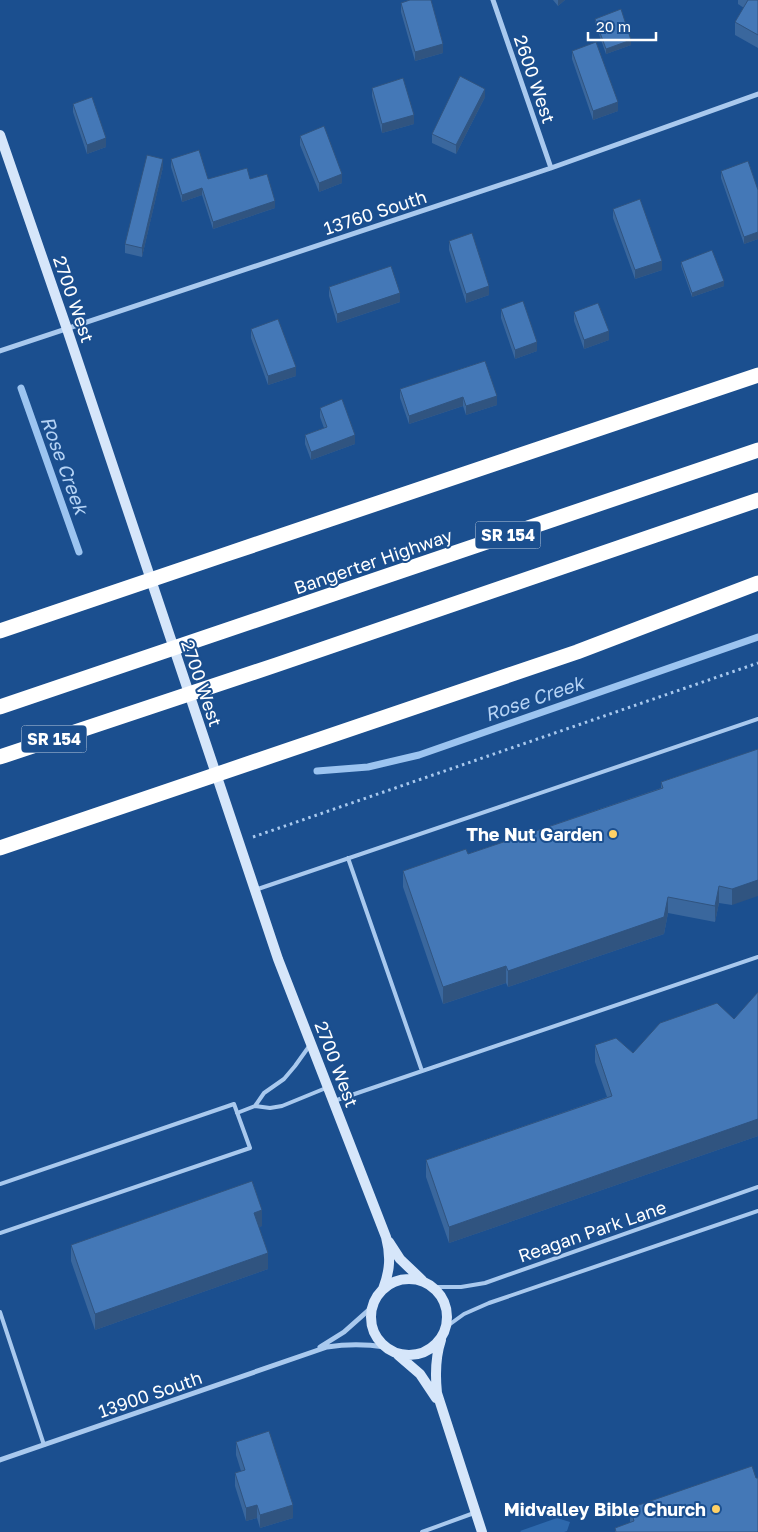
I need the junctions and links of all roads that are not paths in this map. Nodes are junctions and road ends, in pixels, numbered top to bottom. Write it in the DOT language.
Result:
graph roads {
  1 [pos="493,0"];
  2 [pos="758,94"];
  3 [pos="0,135"];
  4 [pos="551,168"];
  5 [pos="67,329"];
  6 [pos="0,351"];
  7 [pos="758,375"];
  8 [pos="758,450"];
  9 [pos="758,500"];
  10 [pos="151,580"];
  11 [pos="758,583"];
  12 [pos="0,632"];
  13 [pos="0,707"];
  14 [pos="758,719"];
  15 [pos="0,757"];
  16 [pos="216,774"];
  17 [pos="0,848"];
  18 [pos="348,858"];
  19 [pos="255,890"];
  20 [pos="758,957"];
  21 [pos="311,1043"];
  22 [pos="422,1071"];
  23 [pos="328,1087"];
  24 [pos="333,1101"];
  25 [pos="255,1106"];
  26 [pos="237,1112"];
  27 [pos="0,1184"];
  28 [pos="758,1187"];
  29 [pos="758,1210"];
  30 [pos="0,1233"];
  31 [pos="386,1237"];
  32 [pos="424,1282"];
  33 [pos="433,1287"];
  34 [pos="383,1289"];
  35 [pos="371,1308"];
  36 [pos="0,1312"];
  37 [pos="446,1326"];
  38 [pos="442,1337"];
  39 [pos="389,1350"];
  40 [pos="308,1353"];
  41 [pos="442,1410"];
  42 [pos="44,1445"];
  43 [pos="0,1460"];
  44 [pos="476,1512"];
  45 [pos="422,1532"];
  46 [pos="482,1532"];
  1 -- 4 [label="street, 2600 West"];
  2 -- 4 [label="street, 13760 South"];
  3 -- 5 [label="main road, 2700 West"];
  4 -- 5 [label="street, 13760 South"];
  5 -- 6 [label="street, 13760 South"];
  5 -- 10 [label="main road, 2700 West"];
  7 -- 10 [label="highway"];
  8 -- 13 [label="highway, Bangerter Highway / SR 154"];
  9 -- 15 [label="highway, SR 154"];
  10 -- 12 [label="highway"];
  10 -- 16 [label="main road, 2700 West"];
  11 -- 16 [label="highway"];
  14 -- 18 [label="lane"];
  16 -- 17 [label="highway"];
  16 -- 19 [label="main road, 2700 West"];
  18 -- 19 [label="lane"];
  18 -- 22 [label="lane"];
  19 -- 21 [label="main road, 2700 West"];
  20 -- 22 [label="lane"];
  21 -- 23 [label="main road, 2700 West"];
  21 -- 25 [label="lane"];
  22 -- 24 [label="lane"];
  23 -- 24 [label="main road, 2700 West"];
  23 -- 25 [label="lane"];
  24 -- 31 [label="main road, 2700 West"];
  25 -- 26 [label="lane"];
  26 -- 27 [label="lane"];
  26 -- 30 [label="lane"];
  28 -- 33 [label="lane, Reagan Park Lane"];
  29 -- 37 [label="lane, Reagan Park Lane"];
  31 -- 32 [label="main road, 2700 West"];
  31 -- 34 [label="main road, 2700 West"];
  32 -- 33 [label="main road"];
  32 -- 34 [label="main road"];
  33 -- 37 [label="main road"];
  34 -- 35 [label="main road"];
  35 -- 39 [label="main road"];
  35 -- 40 [label="street, 13900 South"];
  36 -- 42 [label="lane"];
  37 -- 38 [label="main road"];
  38 -- 39 [label="main road"];
  38 -- 41 [label="main road"];
  39 -- 40 [label="street, 13900 South"];
  39 -- 41 [label="main road"];
  40 -- 42 [label="street, 13900 South"];
  41 -- 44 [label="main road"];
  42 -- 43 [label="street, 13900 South"];
  44 -- 45 [label="lane"];
  44 -- 46 [label="main road"];
}
